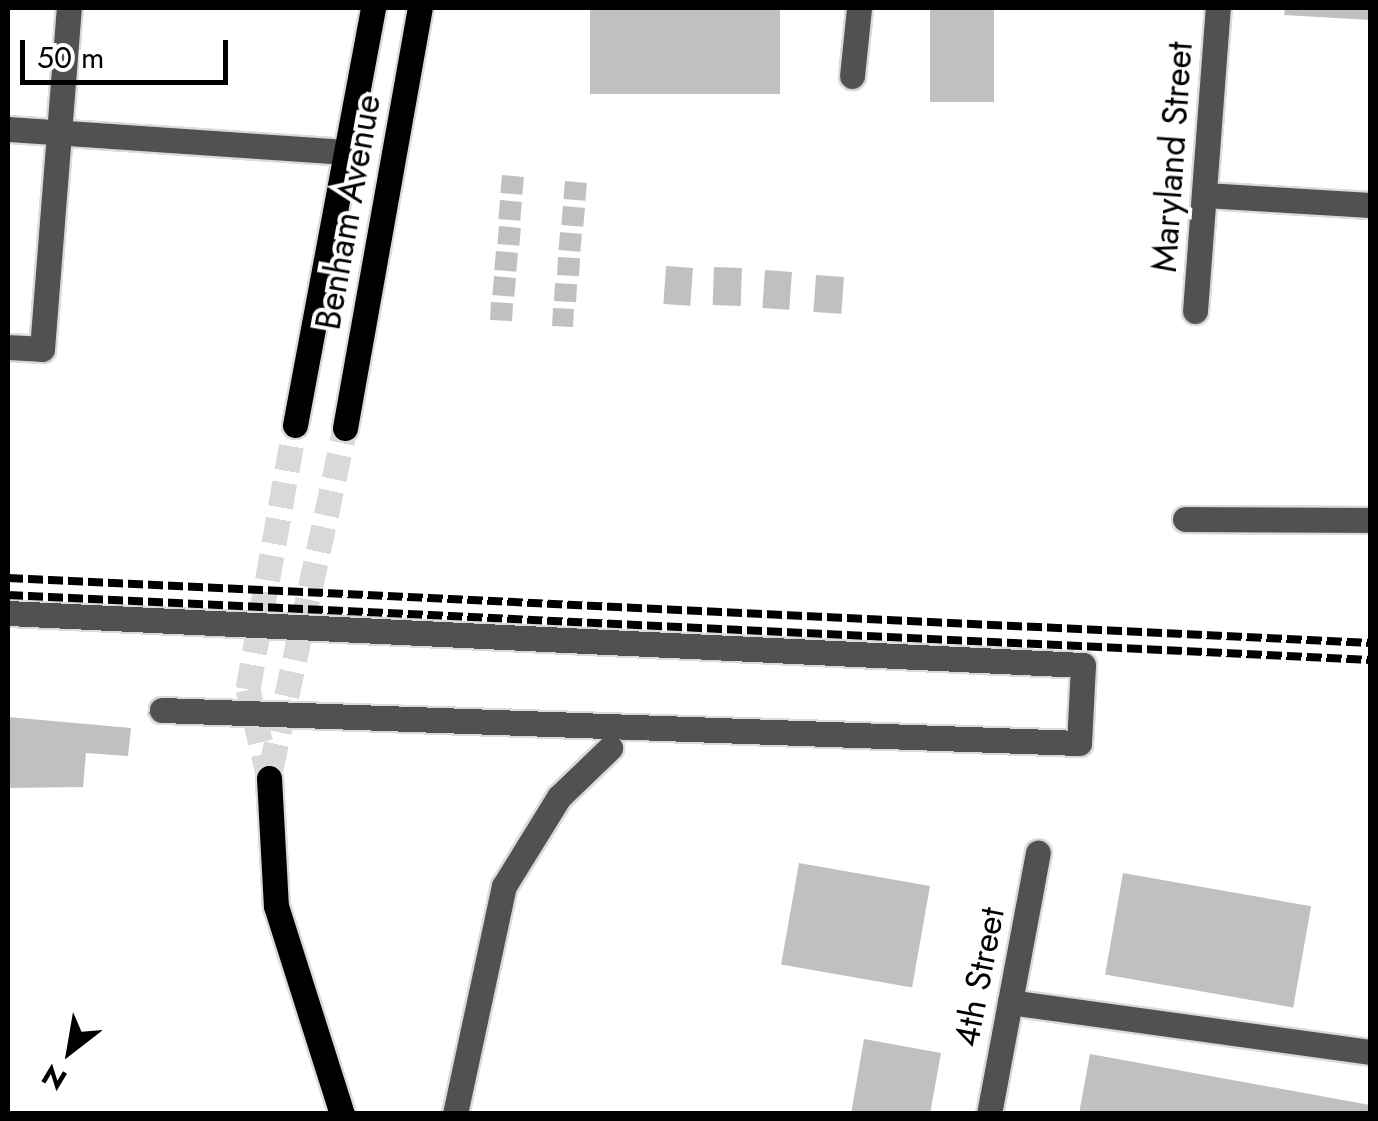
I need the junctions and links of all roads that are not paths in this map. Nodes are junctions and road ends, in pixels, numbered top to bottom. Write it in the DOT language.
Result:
graph roads {
  1 [pos="69,8"];
  2 [pos="372,8"];
  3 [pos="420,8"];
  4 [pos="858,8"];
  5 [pos="1218,8"];
  6 [pos="852,76"];
  7 [pos="8,129"];
  8 [pos="60,133"];
  9 [pos="344,152"];
  10 [pos="1205,195"];
  11 [pos="1370,204"];
  12 [pos="1195,311"];
  13 [pos="8,347"];
  14 [pos="295,425"];
  15 [pos="345,428"];
  16 [pos="1185,519"];
  17 [pos="1370,520"];
  18 [pos="8,612"];
  19 [pos="162,710"];
  20 [pos="610,748"];
  21 [pos="269,778"];
  22 [pos="1038,853"];
  23 [pos="1010,1002"];
  24 [pos="1370,1052"];
  25 [pos="342,1114"];
  26 [pos="456,1114"];
  27 [pos="989,1114"];
  1 -- 8 [label="street"];
  2 -- 9 [label="main road, Benham Avenue"];
  3 -- 15 [label="main road, Benham Avenue"];
  4 -- 6 [label="street"];
  5 -- 10 [label="street, Maryland Street"];
  7 -- 8 [label="street"];
  8 -- 9 [label="street"];
  8 -- 13 [label="street"];
  9 -- 14 [label="main road, Benham Avenue"];
  10 -- 11 [label="street"];
  10 -- 12 [label="street, Maryland Street"];
  16 -- 17 [label="street"];
  18 -- 19 [label="street"];
  20 -- 26 [label="street"];
  21 -- 25 [label="main road"];
  22 -- 23 [label="street, 4th Street"];
  23 -- 24 [label="street"];
  23 -- 27 [label="street, 4th Street"];
}
